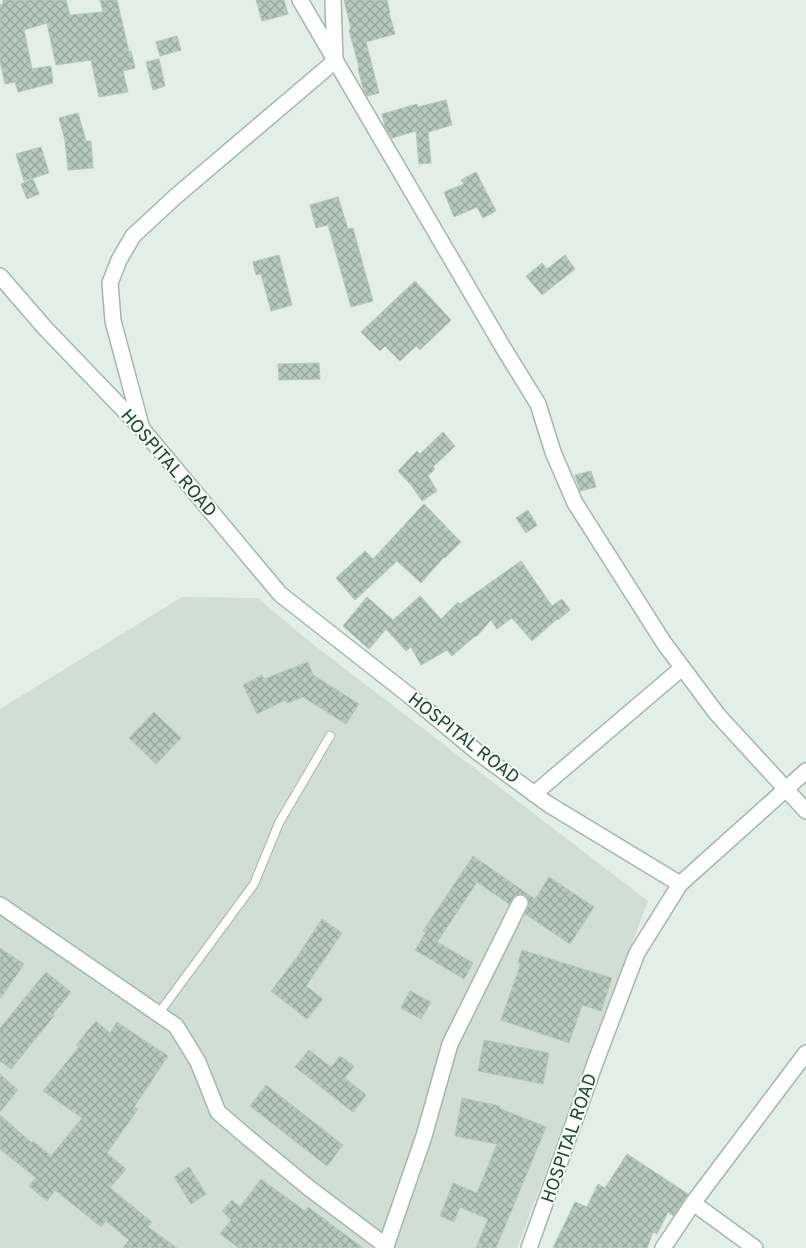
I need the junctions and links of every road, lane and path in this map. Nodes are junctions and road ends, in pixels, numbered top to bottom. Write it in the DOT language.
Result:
graph roads {
  1 [pos="300,0"];
  2 [pos="333,0"];
  3 [pos="335,61"];
  4 [pos="0,276"];
  5 [pos="143,430"];
  6 [pos="682,668"];
  7 [pos="330,736"];
  8 [pos="806,771"];
  9 [pos="786,790"];
  10 [pos="534,794"];
  11 [pos="806,812"];
  12 [pos="680,884"];
  13 [pos="520,903"];
  14 [pos="0,904"];
  15 [pos="158,1013"];
  16 [pos="806,1053"];
  17 [pos="693,1203"];
  18 [pos="386,1247"];
  19 [pos="529,1248"];
  20 [pos="663,1248"];
  21 [pos="755,1248"];
  1 -- 3 [label="street"];
  2 -- 3 [label="street"];
  3 -- 5 [label="street"];
  3 -- 6 [label="street"];
  4 -- 5 [label="street, HOSPITAL ROAD"];
  5 -- 10 [label="street, HOSPITAL ROAD"];
  6 -- 9 [label="street"];
  6 -- 10 [label="street"];
  7 -- 15 [label="lane"];
  8 -- 9 [label="street"];
  9 -- 11 [label="street"];
  9 -- 12 [label="street"];
  10 -- 12 [label="street, HOSPITAL ROAD"];
  12 -- 19 [label="street, HOSPITAL ROAD"];
  13 -- 18 [label="street"];
  14 -- 15 [label="street"];
  15 -- 18 [label="street"];
  16 -- 17 [label="street"];
  17 -- 20 [label="street"];
  17 -- 21 [label="street"];
}
